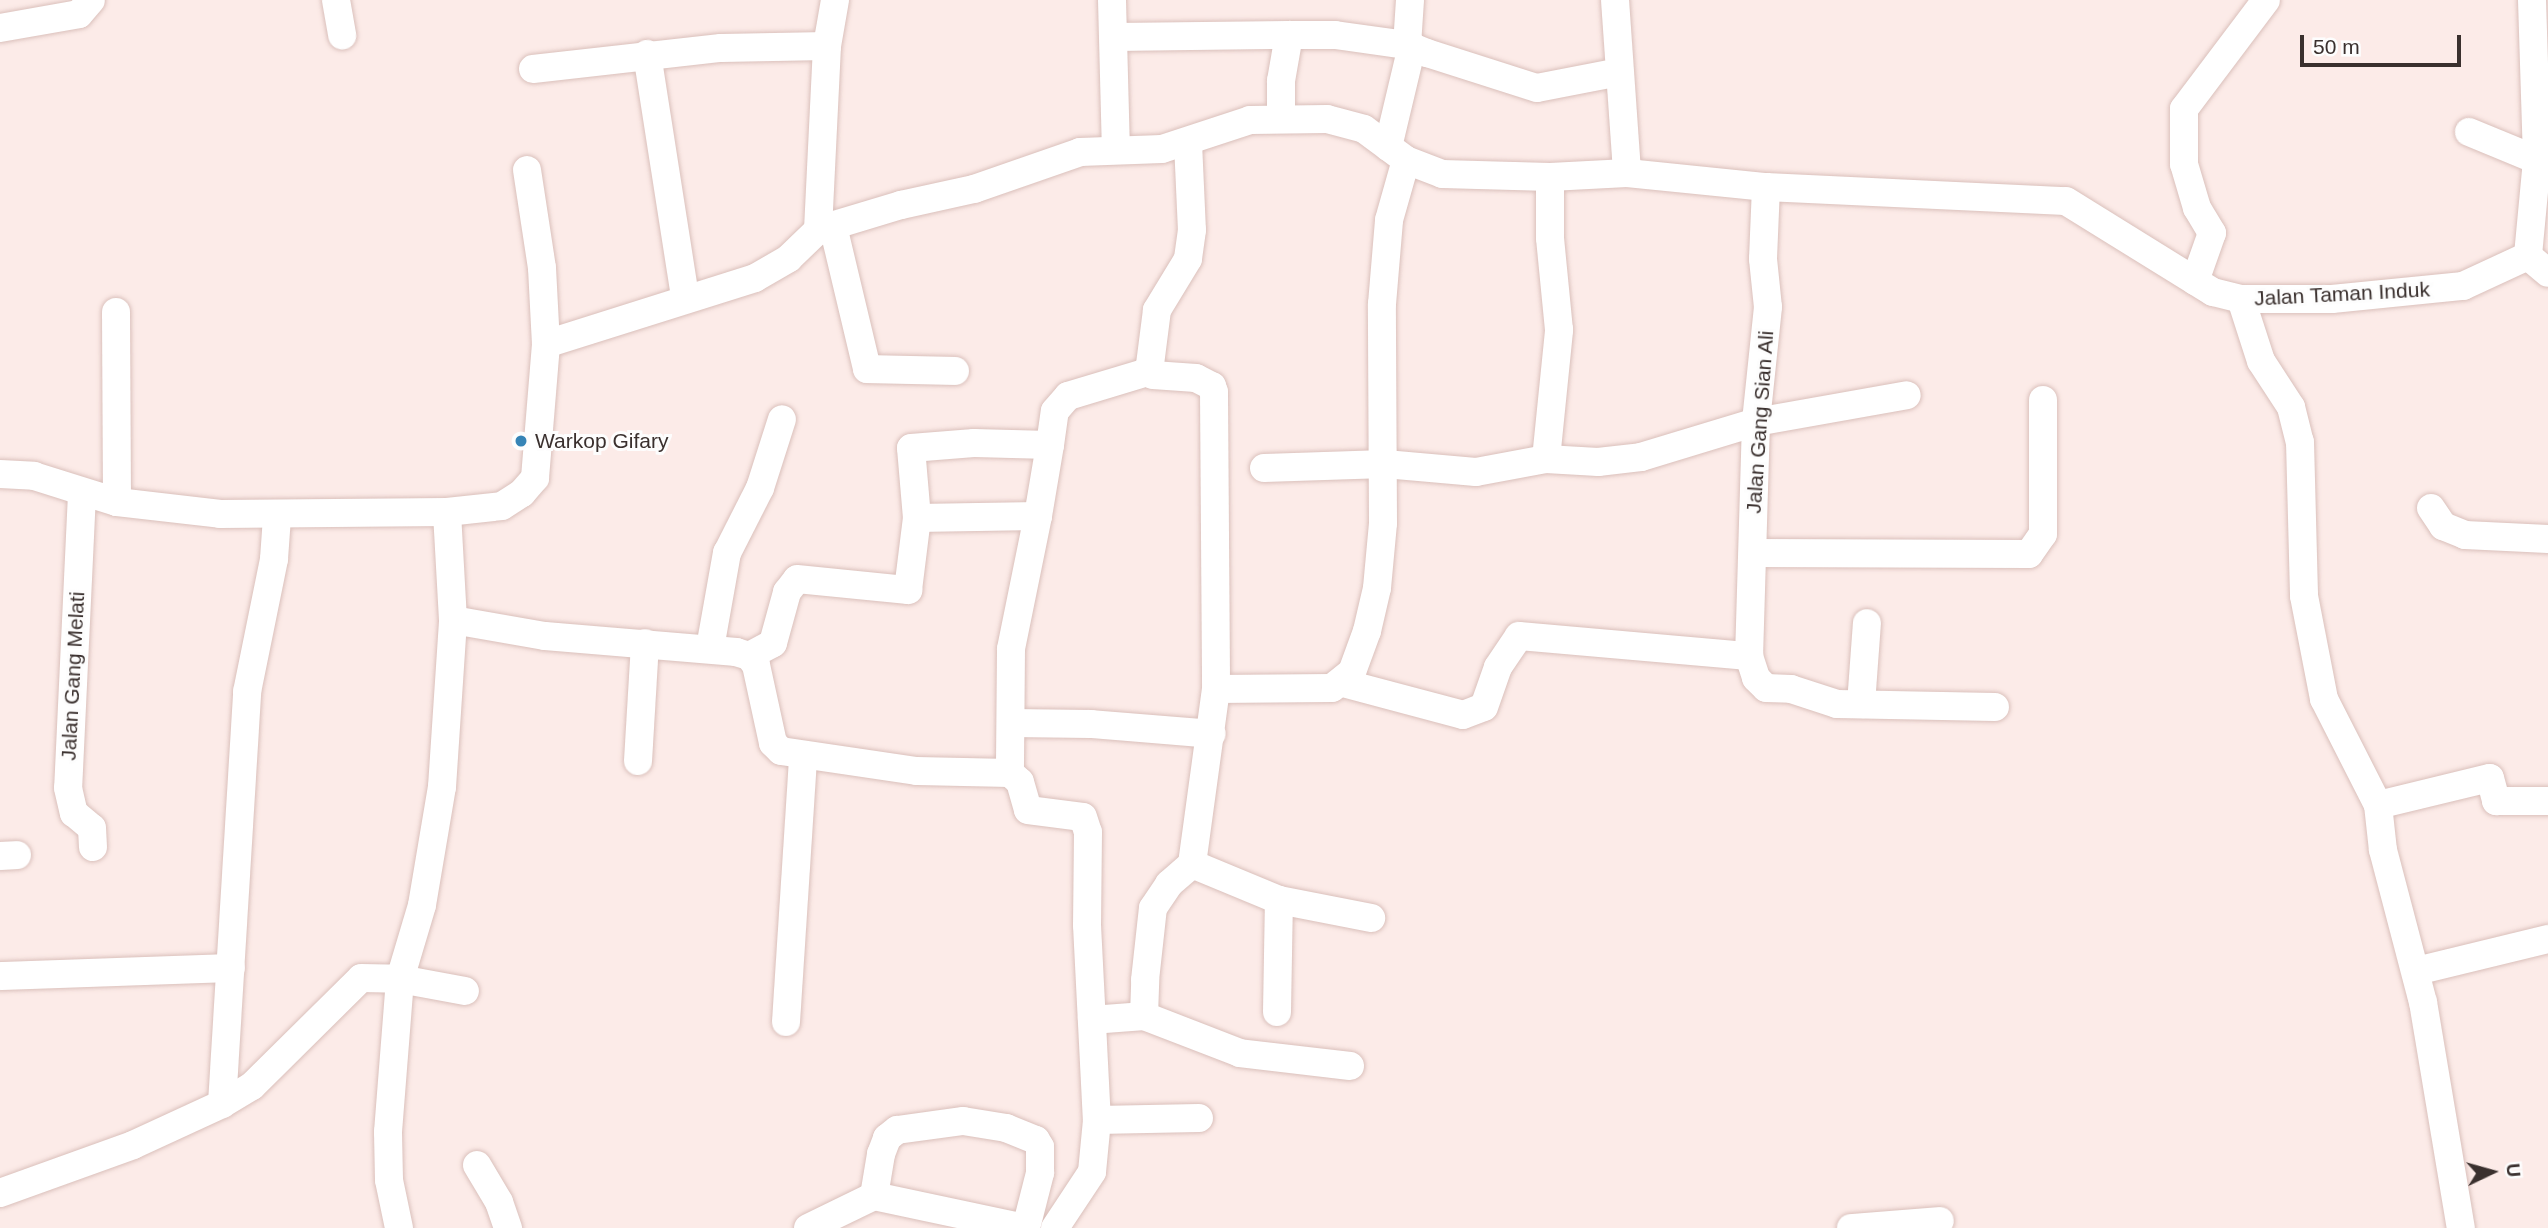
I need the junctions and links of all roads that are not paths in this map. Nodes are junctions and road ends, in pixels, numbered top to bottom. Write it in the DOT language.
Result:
graph roads {
  1 [pos="92,0"];
  2 [pos="336,0"];
  3 [pos="835,0"];
  4 [pos="1111,0"];
  5 [pos="1410,0"];
  6 [pos="1615,0"];
  7 [pos="2266,0"];
  8 [pos="2532,0"];
  9 [pos="0,28"];
  10 [pos="342,35"];
  11 [pos="1289,35"];
  12 [pos="1115,37"];
  13 [pos="827,46"];
  14 [pos="1410,46"];
  15 [pos="647,54"];
  16 [pos="533,69"];
  17 [pos="1619,72"];
  18 [pos="1281,117"];
  19 [pos="2469,132"];
  20 [pos="1188,143"];
  21 [pos="1116,148"];
  22 [pos="1397,153"];
  23 [pos="2537,160"];
  24 [pos="527,170"];
  25 [pos="1627,173"];
  26 [pos="1550,177"];
  27 [pos="1766,187"];
  28 [pos="826,228"];
  29 [pos="2538,265"];
  30 [pos="2220,292"];
  31 [pos="685,297"];
  32 [pos="116,312"];
  33 [pos="546,344"];
  34 [pos="955,371"];
  35 [pos="1151,371"];
  36 [pos="1907,395"];
  37 [pos="2043,400"];
  38 [pos="782,419"];
  39 [pos="1756,422"];
  40 [pos="1050,445"];
  41 [pos="1546,459"];
  42 [pos="1385,464"];
  43 [pos="1264,468"];
  44 [pos="0,474"];
  45 [pos="82,494"];
  46 [pos="117,502"];
  47 [pos="2431,508"];
  48 [pos="447,512"];
  49 [pos="1038,516"];
  50 [pos="277,517"];
  51 [pos="917,518"];
  52 [pos="2548,538"];
  53 [pos="1753,554"];
  54 [pos="453,620"];
  55 [pos="1867,623"];
  56 [pos="645,643"];
  57 [pos="710,648"];
  58 [pos="749,656"];
  59 [pos="1749,656"];
  60 [pos="1343,683"];
  61 [pos="1216,689"];
  62 [pos="1861,704"];
  63 [pos="1995,707"];
  64 [pos="1011,723"];
  65 [pos="1212,734"];
  66 [pos="803,756"];
  67 [pos="638,761"];
  68 [pos="1010,773"];
  69 [pos="2548,801"];
  70 [pos="2378,806"];
  71 [pos="93,847"];
  72 [pos="1192,864"];
  73 [pos="1279,900"];
  74 [pos="1371,918"];
  75 [pos="2548,939"];
  76 [pos="231,968"];
  77 [pos="2416,971"];
  78 [pos="0,976"];
  79 [pos="400,979"];
  80 [pos="465,991"];
  81 [pos="1277,1012"];
  82 [pos="1144,1016"];
  83 [pos="1092,1020"];
  84 [pos="786,1022"];
  85 [pos="1350,1066"];
  86 [pos="222,1104"];
  87 [pos="1199,1118"];
  88 [pos="1097,1120"];
  89 [pos="477,1165"];
  90 [pos="0,1193"];
  91 [pos="874,1196"];
  92 [pos="1940,1221"];
  93 [pos="808,1227"];
  94 [pos="399,1228"];
  95 [pos="508,1228"];
  96 [pos="1025,1228"];
  97 [pos="1055,1228"];
  98 [pos="1851,1228"];
  99 [pos="2461,1228"];
  1 -- 9 [label="street"];
  2 -- 10 [label="street"];
  3 -- 13 [label="street"];
  4 -- 12 [label="street"];
  5 -- 14 [label="street"];
  6 -- 17 [label="street"];
  7 -- 30 [label="street"];
  8 -- 23 [label="street"];
  11 -- 12 [label="street"];
  11 -- 14 [label="street"];
  11 -- 18 [label="street"];
  12 -- 21 [label="street"];
  13 -- 15 [label="street"];
  13 -- 28 [label="street"];
  14 -- 17 [label="street"];
  14 -- 22 [label="street"];
  15 -- 16 [label="street"];
  15 -- 31 [label="street"];
  17 -- 25 [label="street"];
  18 -- 20 [label="street"];
  18 -- 22 [label="street"];
  19 -- 23 [label="street"];
  20 -- 21 [label="street"];
  20 -- 35 [label="street"];
  21 -- 28 [label="street"];
  22 -- 26 [label="street"];
  22 -- 42 [label="street"];
  23 -- 29 [label="street"];
  24 -- 33 [label="street"];
  25 -- 26 [label="street"];
  25 -- 27 [label="street"];
  26 -- 41 [label="street"];
  27 -- 30 [label="street"];
  27 -- 39 [label="street, Jalan Gang Sian Ali"];
  28 -- 31 [label="street"];
  28 -- 34 [label="street"];
  29 -- 30 [label="street, Jalan Taman Induk"];
  30 -- 70 [label="street"];
  31 -- 33 [label="street"];
  32 -- 46 [label="street"];
  33 -- 48 [label="street"];
  35 -- 40 [label="street"];
  35 -- 61 [label="street"];
  36 -- 39 [label="street"];
  37 -- 53 [label="street"];
  38 -- 57 [label="street"];
  39 -- 41 [label="street"];
  39 -- 53 [label="street, Jalan Gang Sian Ali"];
  40 -- 49 [label="street"];
  40 -- 51 [label="street"];
  41 -- 42 [label="street"];
  42 -- 43 [label="street"];
  42 -- 60 [label="street"];
  44 -- 45 [label="street"];
  45 -- 46 [label="street"];
  45 -- 71 [label="street, Jalan Gang Melati"];
  46 -- 50 [label="street"];
  47 -- 52 [label="street"];
  48 -- 50 [label="street"];
  48 -- 54 [label="street"];
  49 -- 51 [label="street"];
  49 -- 64 [label="street"];
  50 -- 76 [label="street"];
  51 -- 58 [label="street"];
  53 -- 59 [label="street, Jalan Gang Sian Ali"];
  54 -- 56 [label="street"];
  54 -- 79 [label="street"];
  55 -- 62 [label="street"];
  56 -- 57 [label="street"];
  56 -- 67 [label="street"];
  57 -- 58 [label="street"];
  58 -- 66 [label="street"];
  59 -- 60 [label="street"];
  59 -- 62 [label="street"];
  60 -- 61 [label="street"];
  61 -- 65 [label="street"];
  62 -- 63 [label="street"];
  64 -- 65 [label="street"];
  64 -- 68 [label="street"];
  65 -- 72 [label="street"];
  66 -- 68 [label="street"];
  66 -- 84 [label="street"];
  68 -- 83 [label="street"];
  69 -- 70 [label="street"];
  70 -- 77 [label="street"];
  72 -- 73 [label="street"];
  72 -- 82 [label="street"];
  73 -- 74 [label="street"];
  73 -- 81 [label="street"];
  75 -- 77 [label="street"];
  76 -- 78 [label="street"];
  76 -- 86 [label="street"];
  77 -- 99 [label="street"];
  79 -- 80 [label="street"];
  79 -- 86 [label="street"];
  79 -- 94 [label="street"];
  82 -- 83 [label="street"];
  82 -- 85 [label="street"];
  83 -- 88 [label="street"];
  86 -- 90 [label="street"];
  87 -- 88 [label="street"];
  88 -- 97 [label="street"];
  89 -- 95 [label="street"];
  91 -- 93 [label="street"];
  91 -- 96 [label="street"];
  91 -- 96 [label="street"];
  92 -- 98 [label="street"];
}
